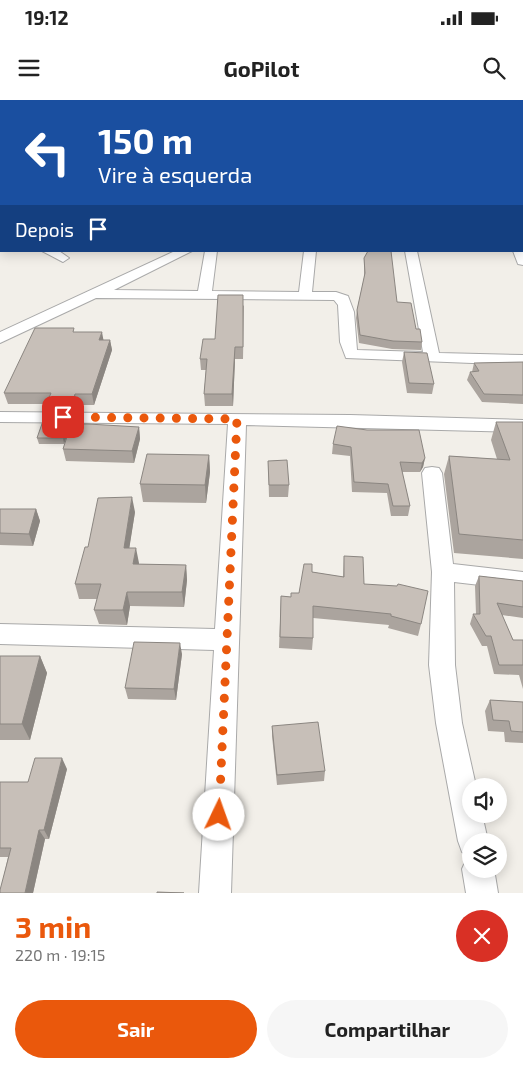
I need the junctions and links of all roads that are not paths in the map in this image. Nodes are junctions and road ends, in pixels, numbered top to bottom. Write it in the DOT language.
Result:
graph roads {
  1 [pos="50,252"];
  2 [pos="184,252"];
  3 [pos="211,252"];
  4 [pos="310,252"];
  5 [pos="411,252"];
  6 [pos="63,258"];
  7 [pos="92,294"];
  8 [pos="204,295"];
  9 [pos="305,296"];
  10 [pos="0,338"];
  11 [pos="432,357"];
  12 [pos="523,360"];
  13 [pos="0,417"];
  14 [pos="237,419"];
  15 [pos="523,426"];
  16 [pos="432,472"];
  17 [pos="443,572"];
  18 [pos="523,581"];
  19 [pos="0,634"];
  20 [pos="227,640"];
  21 [pos="471,833"];
  22 [pos="480,878"];
  23 [pos="215,893"];
  24 [pos="482,893"];
  1 -- 6 [label="street"];
  2 -- 7 [label="street"];
  3 -- 8 [label="street"];
  4 -- 9 [label="street"];
  5 -- 11 [label="street"];
  7 -- 8 [label="street"];
  7 -- 10 [label="street"];
  8 -- 9 [label="street"];
  9 -- 11 [label="street"];
  11 -- 12 [label="street"];
  13 -- 14 [label="street"];
  14 -- 15 [label="street"];
  14 -- 20 [label="street"];
  16 -- 17 [label="street"];
  17 -- 18 [label="street"];
  17 -- 21 [label="street"];
  19 -- 20 [label="street"];
  20 -- 23 [label="street"];
  22 -- 24 [label="street"];
}
